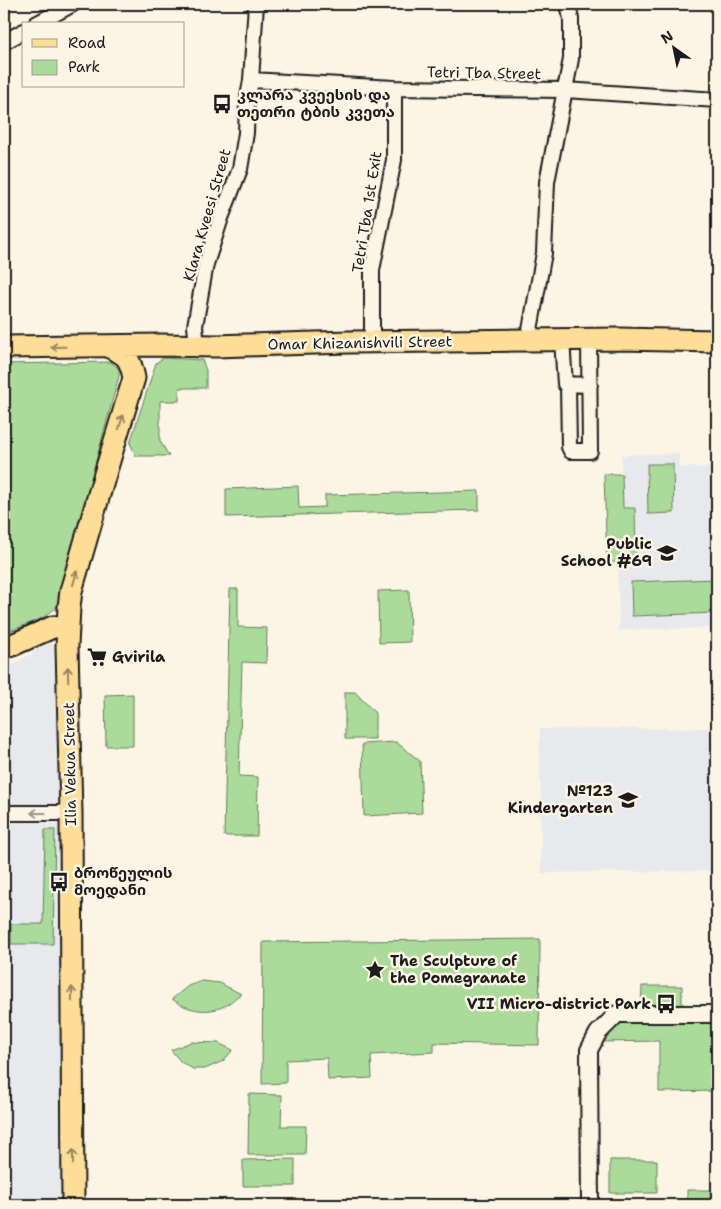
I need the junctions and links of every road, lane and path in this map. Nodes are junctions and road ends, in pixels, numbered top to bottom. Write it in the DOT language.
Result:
graph roads {
  1 [pos="73,4"];
  2 [pos="256,4"];
  3 [pos="568,4"];
  4 [pos="40,22"];
  5 [pos="22,32"];
  6 [pos="4,42"];
  7 [pos="251,80"];
  8 [pos="394,88"];
  9 [pos="565,90"];
  10 [pos="717,100"];
  11 [pos="528,340"];
  12 [pos="562,340"];
  13 [pos="589,340"];
  14 [pos="717,341"];
  15 [pos="372,342"];
  16 [pos="162,345"];
  17 [pos="107,346"];
  18 [pos="197,346"];
  19 [pos="4,347"];
  20 [pos="134,378"];
  21 [pos="568,384"];
  22 [pos="590,384"];
  23 [pos="67,626"];
  24 [pos="4,648"];
  25 [pos="4,813"];
  26 [pos="72,813"];
  27 [pos="717,1014"];
  28 [pos="73,1205"];
  29 [pos="590,1205"];
  1 -- 4 [label="street"];
  2 -- 7 [label="street, Klara Kveesi Street"];
  3 -- 9 [label="street"];
  5 -- 6 [label="street"];
  7 -- 8 [label="street, Tetri Tba Street"];
  7 -- 18 [label="street, Klara Kveesi Street"];
  8 -- 9 [label="street, Tetri Tba Street"];
  8 -- 15 [label="street, Tetri Tba 1st Exit"];
  9 -- 10 [label="street, Tetri Tba Street"];
  9 -- 11 [label="street"];
  11 -- 12 [label="main road, Omar Khizanishvili Street"];
  11 -- 15 [label="main road, Omar Khizanishvili Street"];
  12 -- 13 [label="main road, Omar Khizanishvili Street"];
  12 -- 21 [label="street"];
  13 -- 14 [label="main road, Omar Khizanishvili Street"];
  13 -- 22 [label="street"];
  15 -- 18 [label="main road, Omar Khizanishvili Street"];
  16 -- 17 [label="main road, Omar Khizanishvili Street"];
  16 -- 18 [label="main road, Omar Khizanishvili Street"];
  16 -- 20 [label="main road, Ilia Vekua Street"];
  17 -- 19 [label="main road, Omar Khizanishvili Street, one-way"];
  17 -- 20 [label="main road"];
  23 -- 20 [label="main road, Ilia Vekua Street, one-way"];
  21 -- 22 [label="street"];
  21 -- 22 [label="street"];
  23 -- 24 [label="main road"];
  26 -- 23 [label="main road, Ilia Vekua Street, one-way"];
  26 -- 25 [label="street, one-way"];
  28 -- 26 [label="main road, Ilia Vekua Street, one-way"];
  27 -- 29 [label="street"];
}
